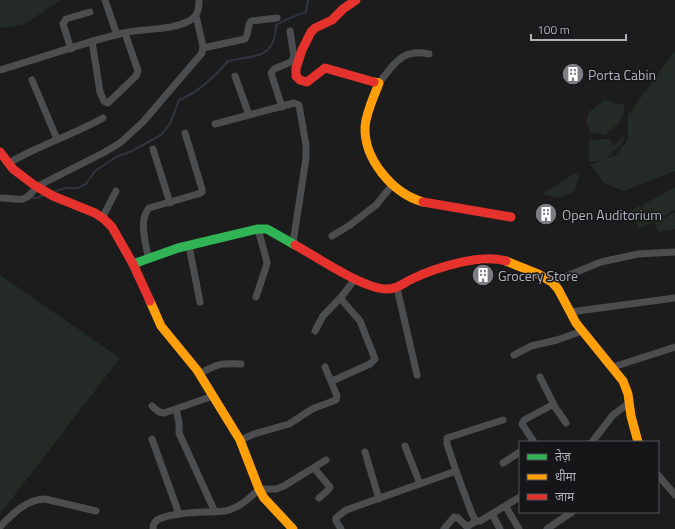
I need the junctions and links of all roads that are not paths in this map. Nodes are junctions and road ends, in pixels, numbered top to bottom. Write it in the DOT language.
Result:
graph roads {
  1 [pos="105,0"];
  2 [pos="199,0"];
  3 [pos="356,0"];
  4 [pos="90,12"];
  5 [pos="196,16"];
  6 [pos="277,18"];
  7 [pos="290,32"];
  8 [pos="125,33"];
  9 [pos="117,35"];
  10 [pos="92,41"];
  11 [pos="71,48"];
  12 [pos="204,48"];
  13 [pos="429,54"];
  14 [pos="0,70"];
  15 [pos="235,76"];
  16 [pos="32,80"];
  17 [pos="379,83"];
  18 [pos="282,107"];
  19 [pos="249,116"];
  20 [pos="103,118"];
  21 [pos="215,124"];
  22 [pos="185,133"];
  23 [pos="58,138"];
  24 [pos="153,149"];
  25 [pos="0,152"];
  26 [pos="9,163"];
  27 [pos="393,184"];
  28 [pos="45,191"];
  29 [pos="116,191"];
  30 [pos="0,198"];
  31 [pos="170,202"];
  32 [pos="511,216"];
  33 [pos="102,218"];
  34 [pos="258,229"];
  35 [pos="332,236"];
  36 [pos="293,243"];
  37 [pos="189,246"];
  38 [pos="675,252"];
  39 [pos="148,257"];
  40 [pos="133,264"];
  41 [pos="355,280"];
  42 [pos="552,282"];
  43 [pos="397,288"];
  44 [pos="342,296"];
  45 [pos="256,297"];
  46 [pos="675,298"];
  47 [pos="200,302"];
  48 [pos="570,312"];
  49 [pos="315,331"];
  50 [pos="582,331"];
  51 [pos="675,347"];
  52 [pos="514,355"];
  53 [pos="241,364"];
  54 [pos="325,367"];
  55 [pos="613,368"];
  56 [pos="199,374"];
  57 [pos="417,375"];
  58 [pos="540,377"];
  59 [pos="332,380"];
  60 [pos="213,396"];
  61 [pos="629,403"];
  62 [pos="152,406"];
  63 [pos="555,407"];
  64 [pos="176,409"];
  65 [pos="502,420"];
  66 [pos="566,423"];
  67 [pos="152,439"];
  68 [pos="240,440"];
  69 [pos="533,441"];
  70 [pos="593,441"];
  71 [pos="638,441"];
  72 [pos="405,446"];
  73 [pos="365,452"];
  74 [pos="519,453"];
  75 [pos="326,460"];
  76 [pos="503,463"];
  77 [pos="314,468"];
  78 [pos="456,471"];
  79 [pos="659,477"];
  80 [pos="420,484"];
  81 [pos="259,489"];
  82 [pos="675,495"];
  83 [pos="319,498"];
  84 [pos="379,498"];
  85 [pos="519,498"];
  86 [pos="506,506"];
  87 [pos="96,511"];
  88 [pos="215,512"];
  89 [pos="570,513"];
  90 [pos="179,514"];
  91 [pos="492,514"];
  92 [pos="476,521"];
  93 [pos="0,527"];
  94 [pos="153,529"];
  95 [pos="293,529"];
  96 [pos="341,529"];
  97 [pos="444,529"];
  98 [pos="500,529"];
  99 [pos="519,529"];
  100 [pos="546,529"];
  1 -- 9 [label="street"];
  2 -- 5 [label="street"];
  3 -- 17 [label="street"];
  4 -- 11 [label="street"];
  5 -- 8 [label="street"];
  5 -- 12 [label="street"];
  6 -- 12 [label="street"];
  7 -- 18 [label="street"];
  8 -- 9 [label="street"];
  8 -- 10 [label="street"];
  9 -- 10 [label="street"];
  10 -- 11 [label="street"];
  11 -- 14 [label="street"];
  12 -- 28 [label="street"];
  13 -- 17 [label="street"];
  15 -- 19 [label="street"];
  16 -- 23 [label="street"];
  17 -- 27 [label="street"];
  18 -- 19 [label="street"];
  18 -- 36 [label="street"];
  19 -- 21 [label="street"];
  20 -- 23 [label="street"];
  22 -- 31 [label="street"];
  23 -- 26 [label="street"];
  24 -- 31 [label="street"];
  25 -- 26 [label="street"];
  26 -- 28 [label="street"];
  27 -- 32 [label="street"];
  27 -- 35 [label="street"];
  28 -- 30 [label="street"];
  28 -- 33 [label="street"];
  29 -- 33 [label="street"];
  31 -- 39 [label="street"];
  33 -- 40 [label="street"];
  34 -- 36 [label="street"];
  34 -- 37 [label="street"];
  34 -- 45 [label="street"];
  36 -- 41 [label="street"];
  37 -- 39 [label="street"];
  37 -- 47 [label="street"];
  38 -- 42 [label="street"];
  39 -- 40 [label="street"];
  40 -- 56 [label="street"];
  41 -- 43 [label="street"];
  41 -- 44 [label="street"];
  42 -- 43 [label="street"];
  42 -- 48 [label="street"];
  43 -- 57 [label="street"];
  44 -- 49 [label="street"];
  44 -- 59 [label="street"];
  46 -- 48 [label="street"];
  48 -- 50 [label="street"];
  50 -- 52 [label="street"];
  50 -- 55 [label="street"];
  51 -- 55 [label="street"];
  53 -- 56 [label="street"];
  54 -- 59 [label="street"];
  55 -- 61 [label="street"];
  56 -- 60 [label="street"];
  58 -- 63 [label="street"];
  59 -- 68 [label="street"];
  60 -- 64 [label="street"];
  60 -- 68 [label="street"];
  61 -- 70 [label="street"];
  61 -- 71 [label="street"];
  62 -- 64 [label="street"];
  63 -- 66 [label="street"];
  63 -- 69 [label="street"];
  64 -- 88 [label="street"];
  65 -- 78 [label="street"];
  67 -- 90 [label="street"];
  68 -- 81 [label="street"];
  72 -- 80 [label="street"];
  73 -- 84 [label="street"];
  74 -- 76 [label="street"];
  75 -- 77 [label="street"];
  77 -- 81 [label="street"];
  77 -- 83 [label="street"];
  78 -- 80 [label="street"];
  78 -- 92 [label="street"];
  79 -- 82 [label="street"];
  80 -- 84 [label="street"];
  81 -- 88 [label="street"];
  81 -- 95 [label="street"];
  84 -- 96 [label="street"];
  85 -- 86 [label="street"];
  86 -- 91 [label="street"];
  86 -- 99 [label="street"];
  87 -- 93 [label="street"];
  88 -- 90 [label="street"];
  89 -- 100 [label="street"];
  90 -- 94 [label="street"];
  91 -- 92 [label="street"];
  91 -- 98 [label="street"];
  92 -- 97 [label="street"];
}
